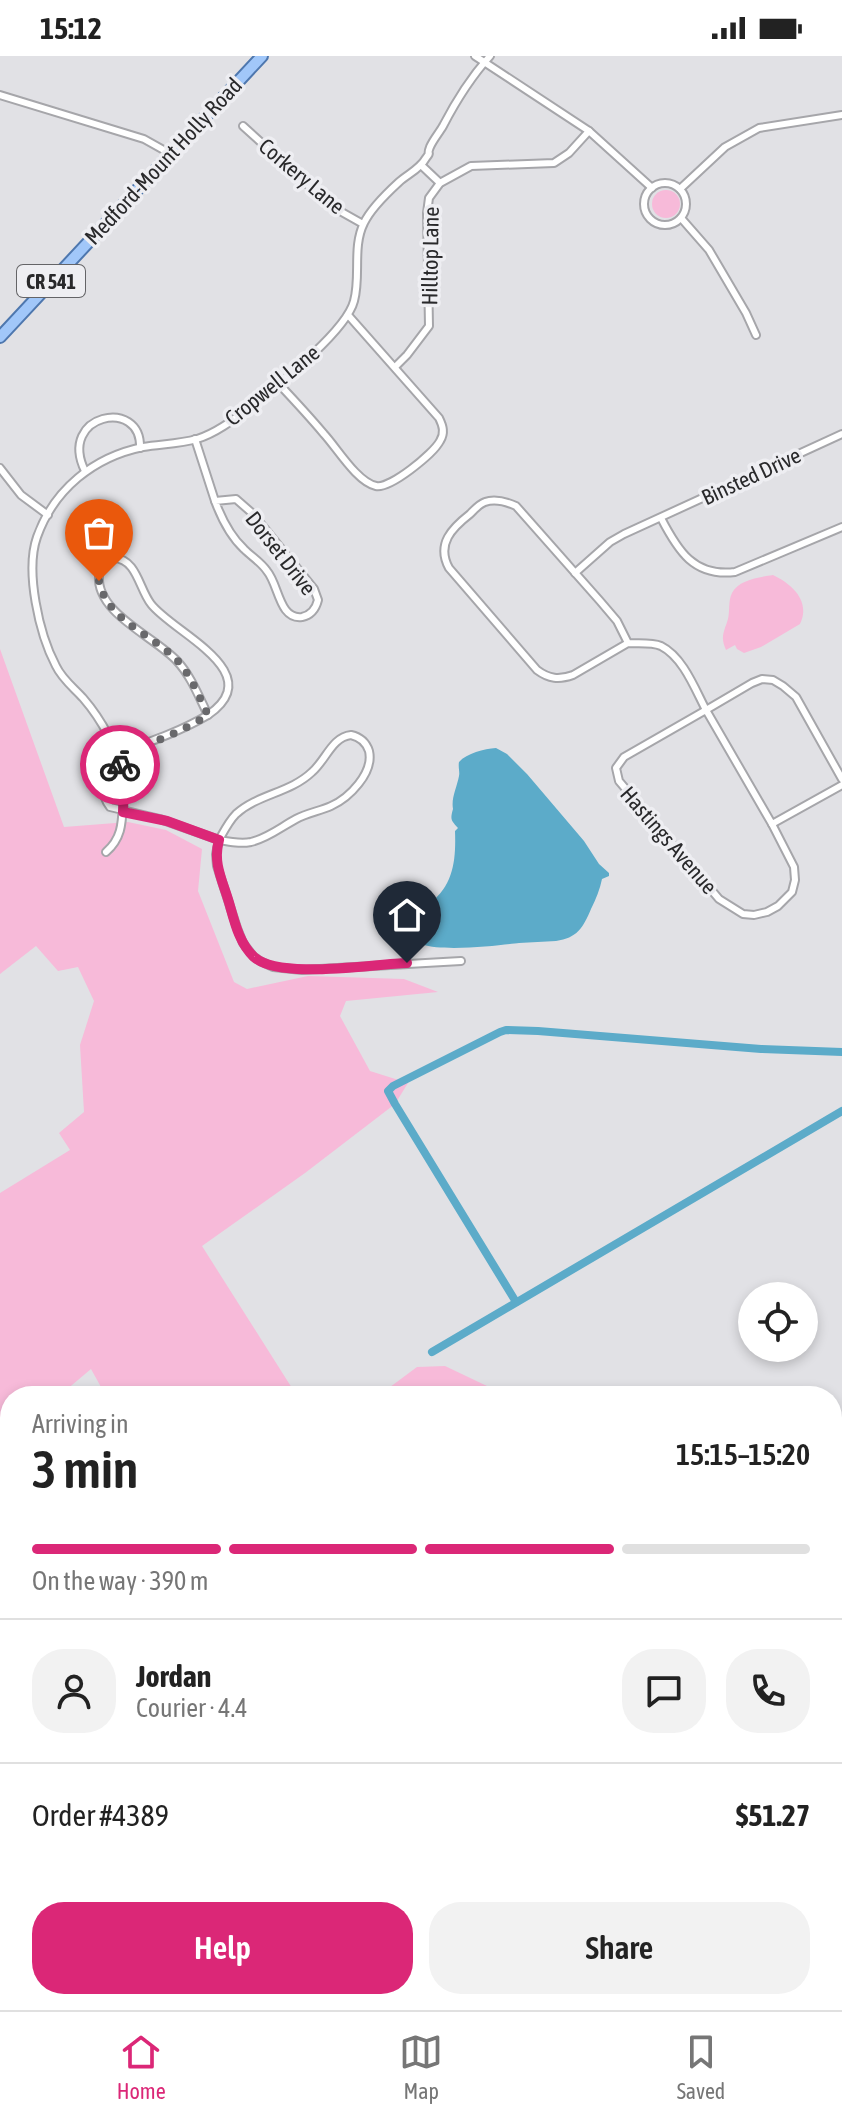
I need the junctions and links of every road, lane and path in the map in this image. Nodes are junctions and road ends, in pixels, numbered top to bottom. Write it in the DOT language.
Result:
graph roads {
  1 [pos="262,56"];
  2 [pos="475,56"];
  3 [pos="490,56"];
  4 [pos="484,62"];
  5 [pos="0,95"];
  6 [pos="842,115"];
  7 [pos="243,126"];
  8 [pos="589,131"];
  9 [pos="169,153"];
  10 [pos="421,165"];
  11 [pos="440,183"];
  12 [pos="652,188"];
  13 [pos="680,189"];
  14 [pos="681,218"];
  15 [pos="363,224"];
  16 [pos="348,315"];
  17 [pos="756,335"];
  18 [pos="0,337"];
  19 [pos="395,367"];
  20 [pos="278,383"];
  21 [pos="842,434"];
  22 [pos="195,439"];
  23 [pos="140,448"];
  24 [pos="0,468"];
  25 [pos="85,471"];
  26 [pos="215,501"];
  27 [pos="48,515"];
  28 [pos="661,518"];
  29 [pos="842,527"];
  30 [pos="575,573"];
  31 [pos="628,643"];
  32 [pos="706,710"];
  33 [pos="208,715"];
  34 [pos="116,754"];
  35 [pos="842,782"];
  36 [pos="123,812"];
  37 [pos="772,824"];
  38 [pos="219,840"];
  39 [pos="106,852"];
  40 [pos="461,961"];
  1 -- 9 [label="main road, Medford-Mount Holly Road / CR 541"];
  2 -- 4 [label="street"];
  3 -- 4 [label="street"];
  4 -- 8 [label="street"];
  4 -- 10 [label="street"];
  5 -- 9 [label="street"];
  6 -- 13 [label="street"];
  7 -- 15 [label="street, Corkery Lane"];
  8 -- 11 [label="street, Hilltop Lane"];
  8 -- 12 [label="street"];
  9 -- 18 [label="main road, Medford-Mount Holly Road / CR 541"];
  10 -- 11 [label="street, Hilltop Lane"];
  10 -- 15 [label="street"];
  11 -- 19 [label="street, Hilltop Lane"];
  12 -- 13 [label="street"];
  12 -- 14 [label="street"];
  13 -- 14 [label="street"];
  14 -- 17 [label="street"];
  15 -- 16 [label="street, Cropwell Lane"];
  16 -- 19 [label="street"];
  16 -- 20 [label="street, Cropwell Lane"];
  19 -- 20 [label="street"];
  20 -- 22 [label="street, Cropwell Lane"];
  21 -- 28 [label="street, Binsted Drive"];
  22 -- 23 [label="street, Cropwell Lane"];
  22 -- 26 [label="street, Dorset Drive"];
  23 -- 25 [label="street, Cropwell Lane"];
  23 -- 25 [label="street"];
  24 -- 27 [label="street"];
  25 -- 27 [label="street, Cropwell Lane"];
  26 -- 26 [label="street, Dorset Drive"];
  27 -- 34 [label="street, Cropwell Lane"];
  28 -- 29 [label="street"];
  28 -- 30 [label="street, Binsted Drive"];
  30 -- 31 [label="street"];
  30 -- 31 [label="street"];
  31 -- 32 [label="street"];
  32 -- 35 [label="street"];
  32 -- 37 [label="street, Hastings Avenue"];
  32 -- 37 [label="street, Hastings Avenue"];
  33 -- 33 [label="street"];
  33 -- 34 [label="street"];
  34 -- 36 [label="street, Cropwell Lane"];
  34 -- 36 [label="street"];
  35 -- 37 [label="street"];
  36 -- 38 [label="street"];
  36 -- 39 [label="street"];
  38 -- 38 [label="street"];
  38 -- 40 [label="street"];
}
